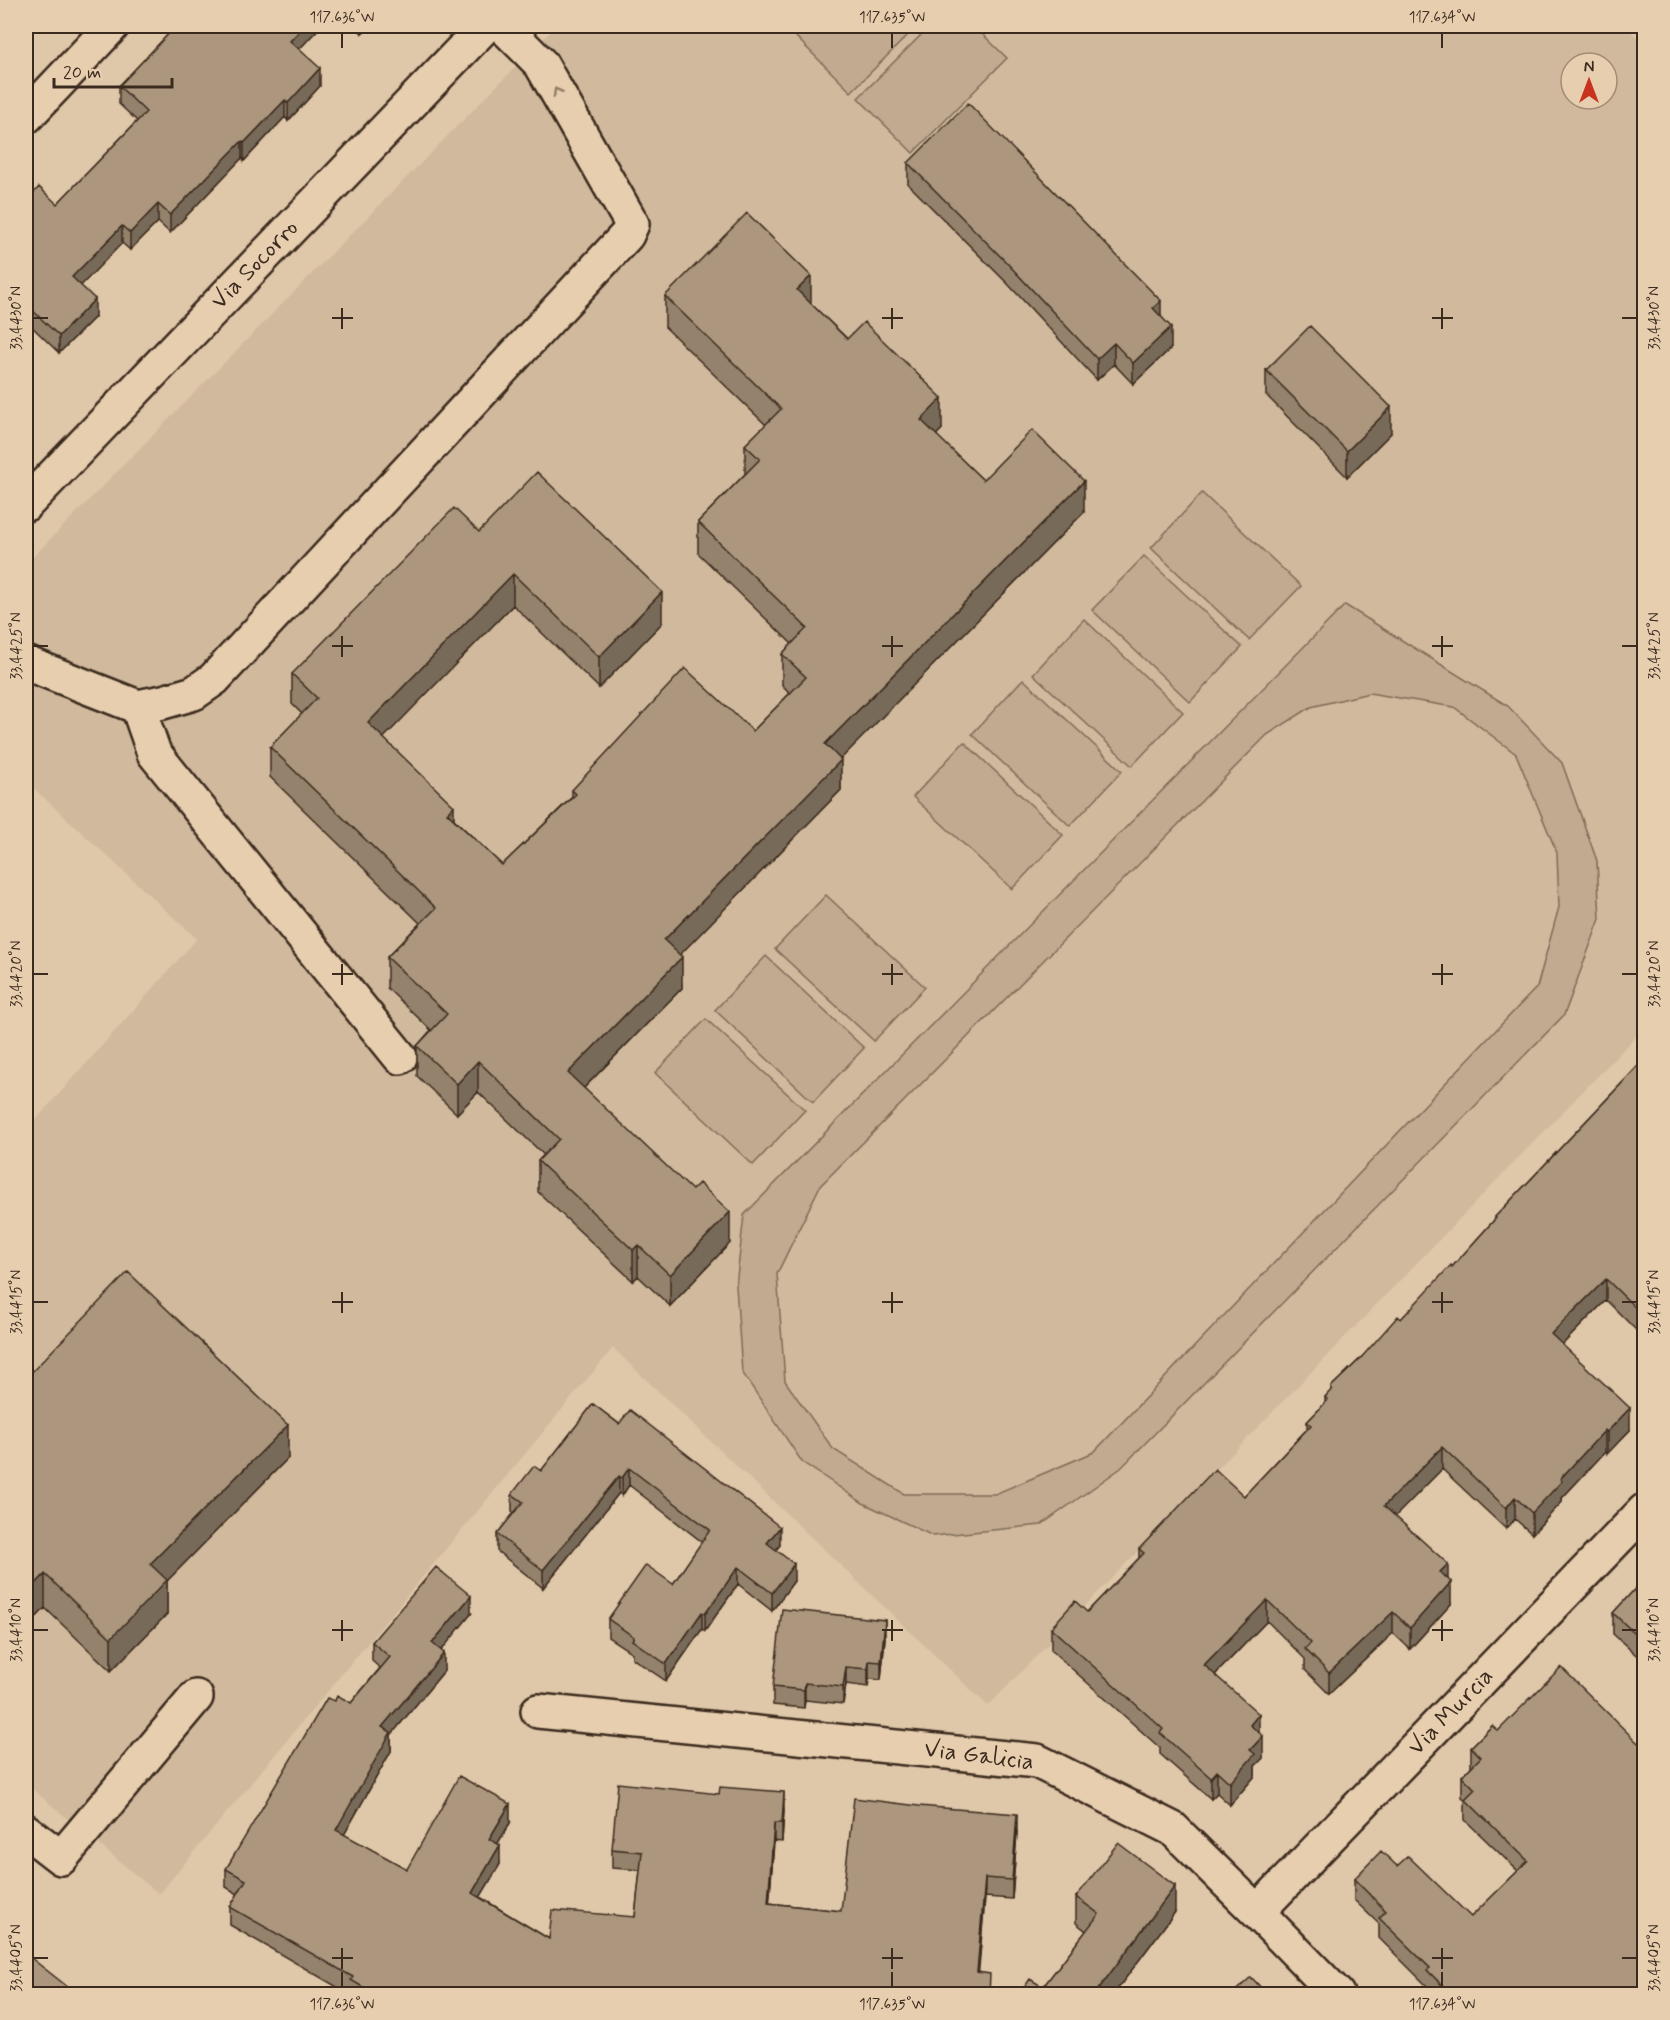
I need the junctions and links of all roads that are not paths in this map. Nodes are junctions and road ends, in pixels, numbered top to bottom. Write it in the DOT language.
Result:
graph roads {
  1 [pos="112,26"];
  2 [pos="485,26"];
  3 [pos="503,26"];
  4 [pos="26,117"];
  5 [pos="26,504"];
  6 [pos="26,663"];
  7 [pos="138,707"];
  8 [pos="400,1057"];
  9 [pos="1644,1511"];
  10 [pos="195,1697"];
  11 [pos="538,1711"];
  12 [pos="26,1831"];
  13 [pos="1257,1912"];
  14 [pos="1337,1995"];
  1 -- 4 [label="street"];
  2 -- 5 [label="street, Via Socorro"];
  7 -- 3 [label="street, one-way"];
  6 -- 7 [label="street"];
  7 -- 8 [label="street"];
  9 -- 13 [label="street, Via Murcia"];
  10 -- 12 [label="street"];
  11 -- 13 [label="street, Via Galicia"];
  13 -- 14 [label="street, Via Galicia"];
}
